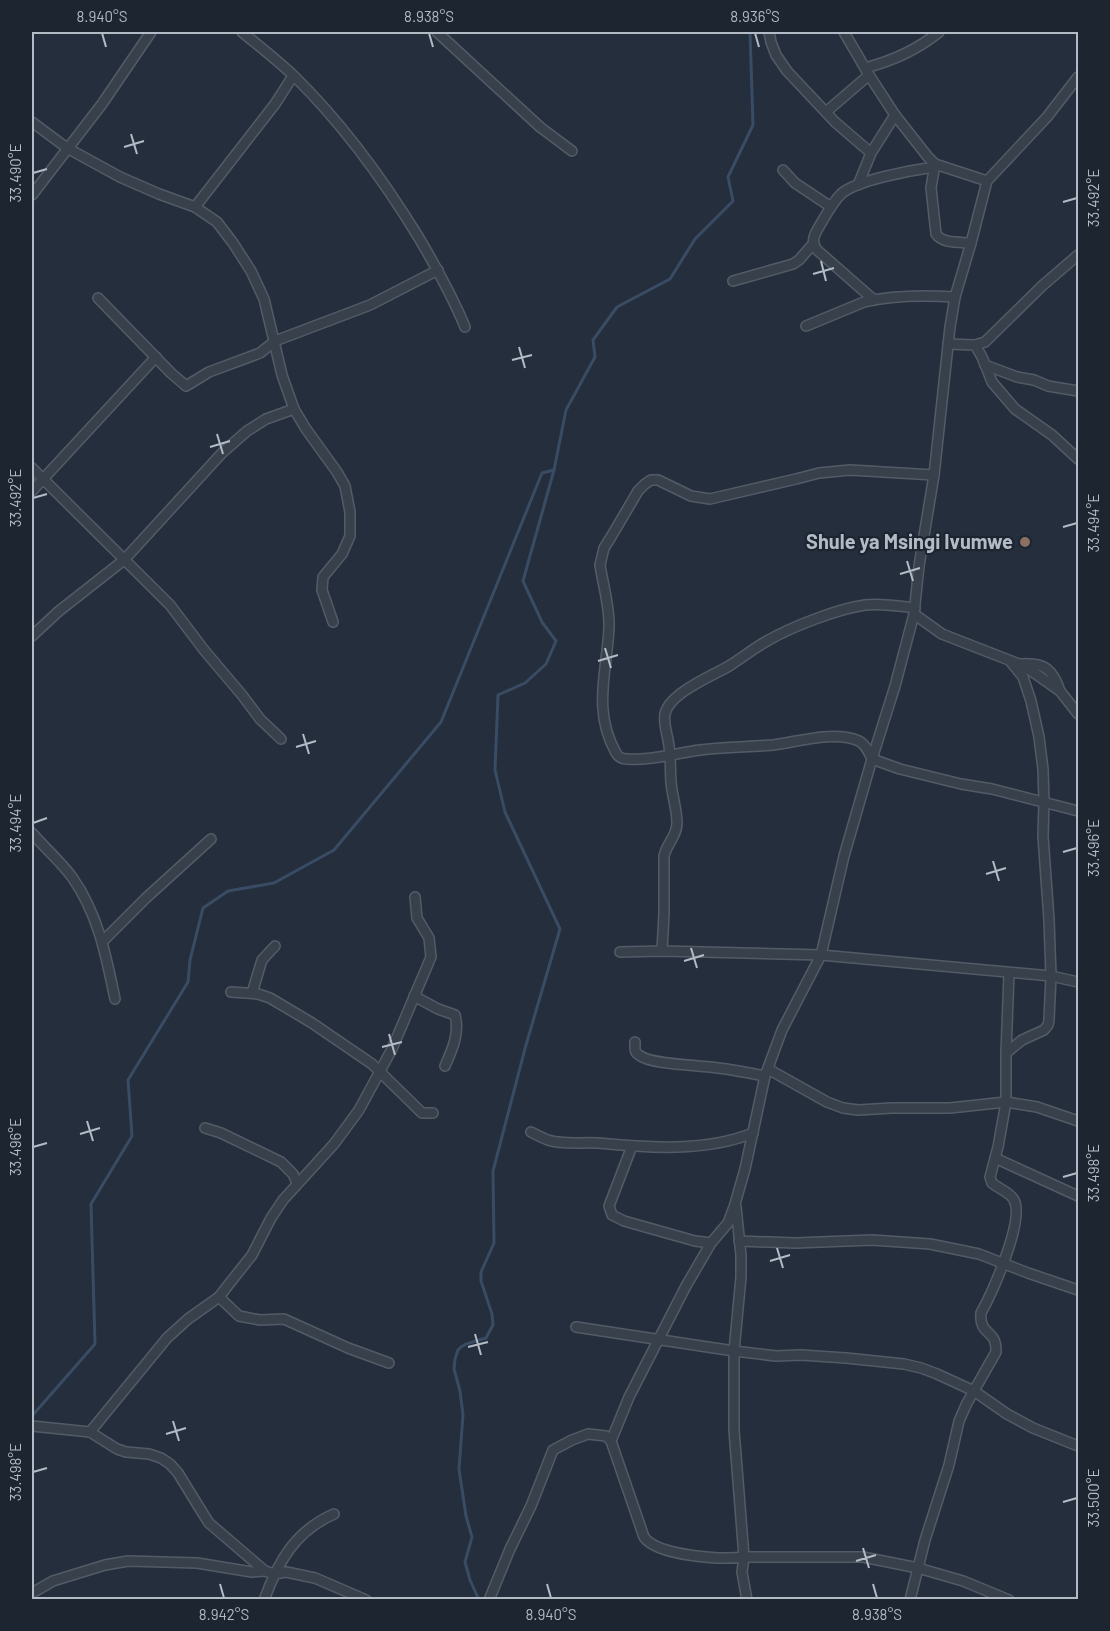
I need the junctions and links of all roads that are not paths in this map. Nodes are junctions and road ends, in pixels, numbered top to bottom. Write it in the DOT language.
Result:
graph roads {
  1 [pos="151,32"];
  2 [pos="242,32"];
  3 [pos="437,32"];
  4 [pos="769,32"];
  5 [pos="844,32"];
  6 [pos="939,32"];
  7 [pos="867,71"];
  8 [pos="294,76"];
  9 [pos="1078,77"];
  10 [pos="826,112"];
  11 [pos="895,115"];
  12 [pos="32,122"];
  13 [pos="67,148"];
  14 [pos="572,151"];
  15 [pos="871,153"];
  16 [pos="934,165"];
  17 [pos="783,170"];
  18 [pos="987,182"];
  19 [pos="858,185"];
  20 [pos="32,195"];
  21 [pos="195,207"];
  22 [pos="831,207"];
  23 [pos="971,243"];
  24 [pos="813,244"];
  25 [pos="1078,255"];
  26 [pos="438,270"];
  27 [pos="733,281"];
  28 [pos="955,297"];
  29 [pos="98,298"];
  30 [pos="874,300"];
  31 [pos="806,326"];
  32 [pos="465,327"];
  33 [pos="274,341"];
  34 [pos="948,344"];
  35 [pos="975,345"];
  36 [pos="156,357"];
  37 [pos="985,365"];
  38 [pos="1078,391"];
  39 [pos="294,409"];
  40 [pos="1078,459"];
  41 [pos="32,468"];
  42 [pos="934,475"];
  43 [pos="43,479"];
  44 [pos="32,491"];
  45 [pos="124,560"];
  46 [pos="914,611"];
  47 [pos="333,622"];
  48 [pos="32,636"];
  49 [pos="1015,663"];
  50 [pos="1078,714"];
  51 [pos="280,739"];
  52 [pos="670,755"];
  53 [pos="872,759"];
  54 [pos="1044,802"];
  55 [pos="1078,811"];
  56 [pos="32,832"];
  57 [pos="211,839"];
  58 [pos="415,897"];
  59 [pos="102,942"];
  60 [pos="275,946"];
  61 [pos="662,951"];
  62 [pos="620,952"];
  63 [pos="820,955"];
  64 [pos="1009,973"];
  65 [pos="1051,976"];
  66 [pos="1078,982"];
  67 [pos="231,992"];
  68 [pos="252,993"];
  69 [pos="414,996"];
  70 [pos="115,999"];
  71 [pos="635,1042"];
  72 [pos="1006,1053"];
  73 [pos="445,1066"];
  74 [pos="379,1072"];
  75 [pos="767,1072"];
  76 [pos="1006,1102"];
  77 [pos="433,1113"];
  78 [pos="1078,1120"];
  79 [pos="205,1128"];
  80 [pos="531,1132"];
  81 [pos="753,1133"];
  82 [pos="632,1146"];
  83 [pos="995,1158"];
  84 [pos="297,1183"];
  85 [pos="1078,1196"];
  86 [pos="735,1204"];
  87 [pos="739,1241"];
  88 [pos="711,1243"];
  89 [pos="1004,1263"];
  90 [pos="1078,1290"];
  91 [pos="219,1296"];
  92 [pos="576,1327"];
  93 [pos="659,1341"];
  94 [pos="734,1352"];
  95 [pos="389,1363"];
  96 [pos="974,1391"];
  97 [pos="32,1425"];
  98 [pos="90,1432"];
  99 [pos="611,1441"];
  100 [pos="1078,1446"];
  101 [pos="333,1514"];
  102 [pos="744,1557"];
  103 [pos="918,1568"];
  104 [pos="269,1572"];
  105 [pos="32,1593"];
  106 [pos="264,1599"];
  107 [pos="366,1599"];
  108 [pos="489,1599"];
  109 [pos="747,1599"];
  110 [pos="910,1599"];
  111 [pos="1009,1599"];
  1 -- 13 [label="street"];
  2 -- 8 [label="street"];
  3 -- 14 [label="street"];
  4 -- 10 [label="street"];
  5 -- 7 [label="street"];
  6 -- 7 [label="street"];
  7 -- 10 [label="street"];
  7 -- 11 [label="street"];
  8 -- 21 [label="street"];
  8 -- 26 [label="street"];
  9 -- 18 [label="street"];
  10 -- 15 [label="street"];
  11 -- 15 [label="street"];
  11 -- 16 [label="street"];
  12 -- 13 [label="street"];
  13 -- 20 [label="street"];
  13 -- 21 [label="street"];
  15 -- 19 [label="street"];
  16 -- 18 [label="street"];
  16 -- 19 [label="street"];
  16 -- 23 [label="street"];
  17 -- 22 [label="street"];
  18 -- 23 [label="street"];
  19 -- 22 [label="street"];
  21 -- 33 [label="street"];
  22 -- 24 [label="street"];
  23 -- 28 [label="street"];
  24 -- 27 [label="street"];
  24 -- 30 [label="street"];
  25 -- 35 [label="street"];
  26 -- 32 [label="street"];
  26 -- 33 [label="street"];
  28 -- 30 [label="street"];
  28 -- 34 [label="street"];
  29 -- 36 [label="street"];
  30 -- 31 [label="street"];
  33 -- 36 [label="street"];
  33 -- 39 [label="street"];
  34 -- 35 [label="street"];
  34 -- 42 [label="street"];
  35 -- 37 [label="street"];
  36 -- 43 [label="street"];
  37 -- 38 [label="street"];
  37 -- 40 [label="street"];
  39 -- 45 [label="street"];
  39 -- 47 [label="street"];
  41 -- 43 [label="street"];
  42 -- 46 [label="street"];
  42 -- 52 [label="street"];
  43 -- 44 [label="street"];
  43 -- 45 [label="street"];
  45 -- 48 [label="street"];
  45 -- 51 [label="street"];
  46 -- 49 [label="street"];
  46 -- 52 [label="street"];
  46 -- 53 [label="street"];
  49 -- 50 [label="street"];
  49 -- 54 [label="street"];
  52 -- 53 [label="street"];
  52 -- 61 [label="street"];
  53 -- 54 [label="street"];
  53 -- 63 [label="street"];
  54 -- 55 [label="street"];
  54 -- 65 [label="street"];
  56 -- 59 [label="street"];
  57 -- 59 [label="street"];
  58 -- 69 [label="street"];
  59 -- 70 [label="street"];
  60 -- 68 [label="street"];
  61 -- 62 [label="street"];
  61 -- 63 [label="street"];
  63 -- 64 [label="street"];
  63 -- 75 [label="street"];
  64 -- 65 [label="street"];
  64 -- 72 [label="street"];
  65 -- 66 [label="street"];
  65 -- 72 [label="street"];
  67 -- 68 [label="street"];
  68 -- 74 [label="street"];
  69 -- 73 [label="street"];
  69 -- 74 [label="street"];
  71 -- 75 [label="street"];
  72 -- 76 [label="street"];
  74 -- 77 [label="street"];
  74 -- 84 [label="street"];
  75 -- 76 [label="street"];
  75 -- 81 [label="street"];
  76 -- 78 [label="street"];
  76 -- 83 [label="street"];
  79 -- 84 [label="street"];
  80 -- 82 [label="street"];
  81 -- 82 [label="street"];
  81 -- 86 [label="street"];
  82 -- 88 [label="street"];
  83 -- 85 [label="street"];
  83 -- 89 [label="street"];
  84 -- 91 [label="street"];
  86 -- 87 [label="street"];
  86 -- 88 [label="street"];
  87 -- 89 [label="street"];
  87 -- 94 [label="street"];
  88 -- 93 [label="street"];
  89 -- 90 [label="street"];
  89 -- 96 [label="street"];
  91 -- 95 [label="street"];
  91 -- 98 [label="street"];
  92 -- 93 [label="street"];
  93 -- 94 [label="street"];
  93 -- 99 [label="street"];
  94 -- 96 [label="street"];
  94 -- 102 [label="street"];
  96 -- 100 [label="street"];
  96 -- 103 [label="street"];
  97 -- 98 [label="street"];
  98 -- 104 [label="street"];
  99 -- 102 [label="street"];
  99 -- 108 [label="street"];
  101 -- 104 [label="street"];
  102 -- 103 [label="street"];
  102 -- 109 [label="street"];
  103 -- 110 [label="street"];
  103 -- 111 [label="street"];
  104 -- 105 [label="street"];
  104 -- 106 [label="street"];
  104 -- 107 [label="street"];
}
